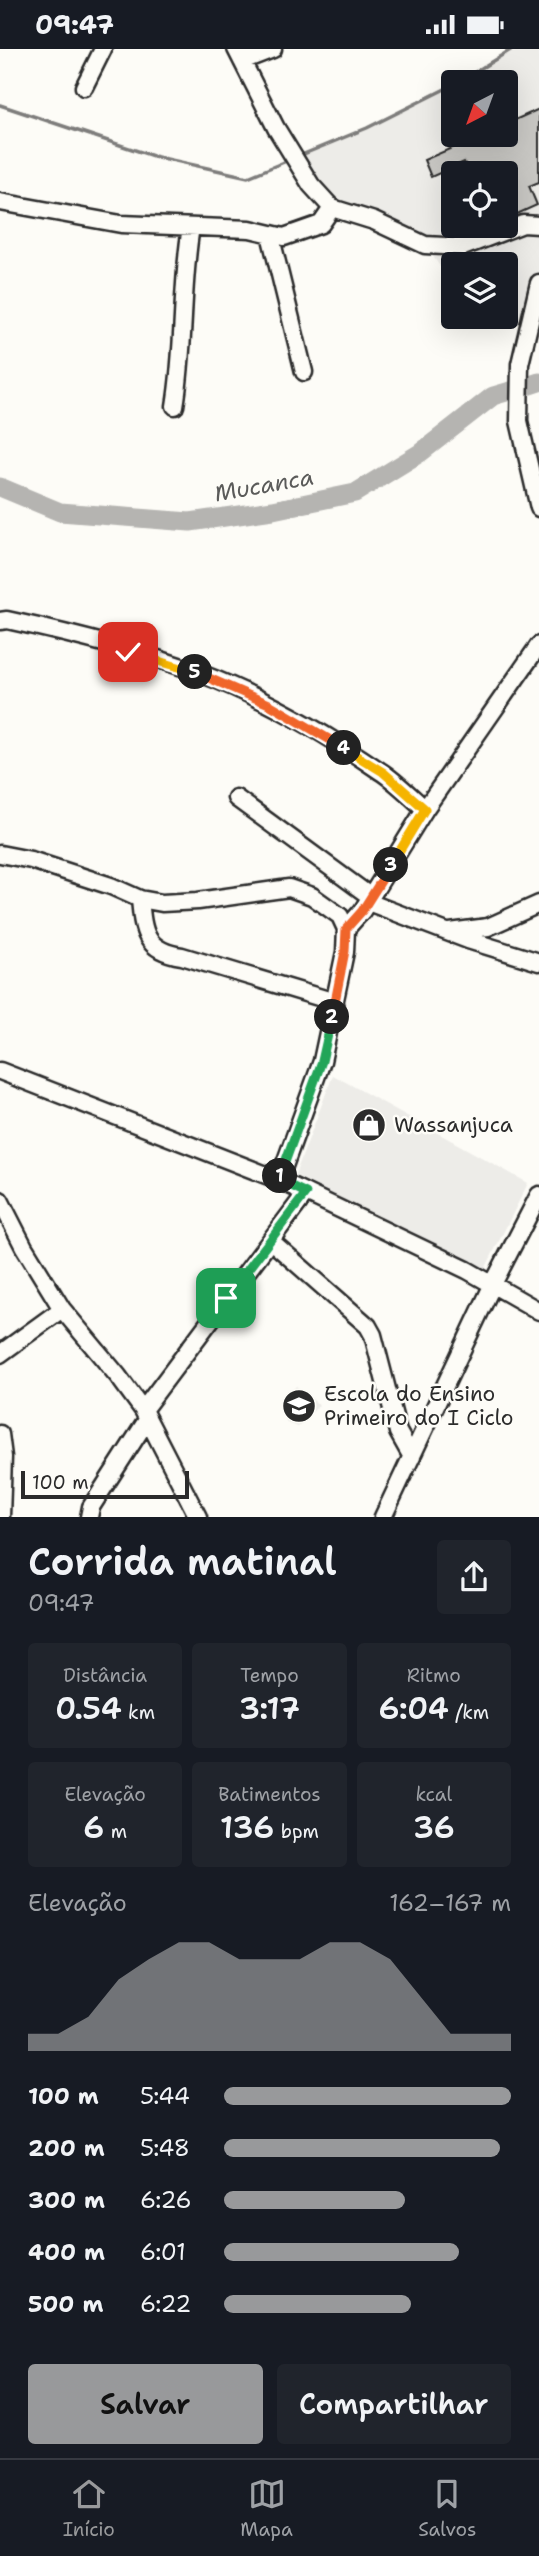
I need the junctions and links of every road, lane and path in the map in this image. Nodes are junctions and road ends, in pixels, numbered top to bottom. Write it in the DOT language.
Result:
graph roads {
  1 [pos="103,49"];
  2 [pos="273,49"];
  3 [pos="239,55"];
  4 [pos="84,87"];
  5 [pos="0,202"];
  6 [pos="332,208"];
  7 [pos="539,225"];
  8 [pos="191,227"];
  9 [pos="270,234"];
  10 [pos="539,283"];
  11 [pos="304,372"];
  12 [pos="175,406"];
  13 [pos="539,508"];
  14 [pos="0,621"];
  15 [pos="539,645"];
  16 [pos="236,797"];
  17 [pos="425,809"];
  18 [pos="0,854"];
  19 [pos="140,899"];
  20 [pos="370,899"];
  21 [pos="539,904"];
  22 [pos="346,929"];
  23 [pos="448,932"];
  24 [pos="539,962"];
  25 [pos="335,1002"];
  26 [pos="0,1071"];
  27 [pos="279,1180"];
  28 [pos="306,1193"];
  29 [pos="539,1195"];
  30 [pos="0,1200"];
  31 [pos="271,1241"];
  32 [pos="493,1284"];
  33 [pos="62,1309"];
  34 [pos="539,1311"];
  35 [pos="0,1354"];
  36 [pos="145,1415"];
  37 [pos="0,1434"];
  38 [pos="412,1457"];
  39 [pos="1,1517"];
  40 [pos="89,1517"];
  41 [pos="198,1517"];
  42 [pos="383,1517"];
  1 -- 4 [label="street"];
  2 -- 3 [label="street"];
  3 -- 6 [label="street"];
  5 -- 8 [label="street"];
  6 -- 7 [label="street"];
  6 -- 9 [label="street"];
  8 -- 9 [label="street"];
  8 -- 12 [label="street"];
  9 -- 11 [label="street"];
  10 -- 13 [label="street"];
  14 -- 17 [label="street"];
  15 -- 17 [label="street"];
  16 -- 20 [label="street"];
  17 -- 20 [label="street"];
  18 -- 19 [label="street"];
  19 -- 22 [label="street"];
  19 -- 25 [label="street"];
  20 -- 22 [label="street"];
  20 -- 23 [label="street"];
  21 -- 23 [label="street"];
  22 -- 25 [label="street"];
  23 -- 24 [label="street"];
  25 -- 27 [label="street"];
  26 -- 27 [label="street"];
  27 -- 28 [label="street"];
  28 -- 31 [label="street"];
  28 -- 32 [label="street"];
  29 -- 32 [label="street"];
  30 -- 33 [label="street"];
  31 -- 36 [label="street"];
  31 -- 38 [label="street"];
  32 -- 34 [label="street"];
  32 -- 38 [label="street"];
  33 -- 35 [label="street"];
  33 -- 36 [label="street"];
  36 -- 40 [label="street"];
  36 -- 41 [label="street"];
  37 -- 39 [label="street"];
  38 -- 42 [label="street"];
}
